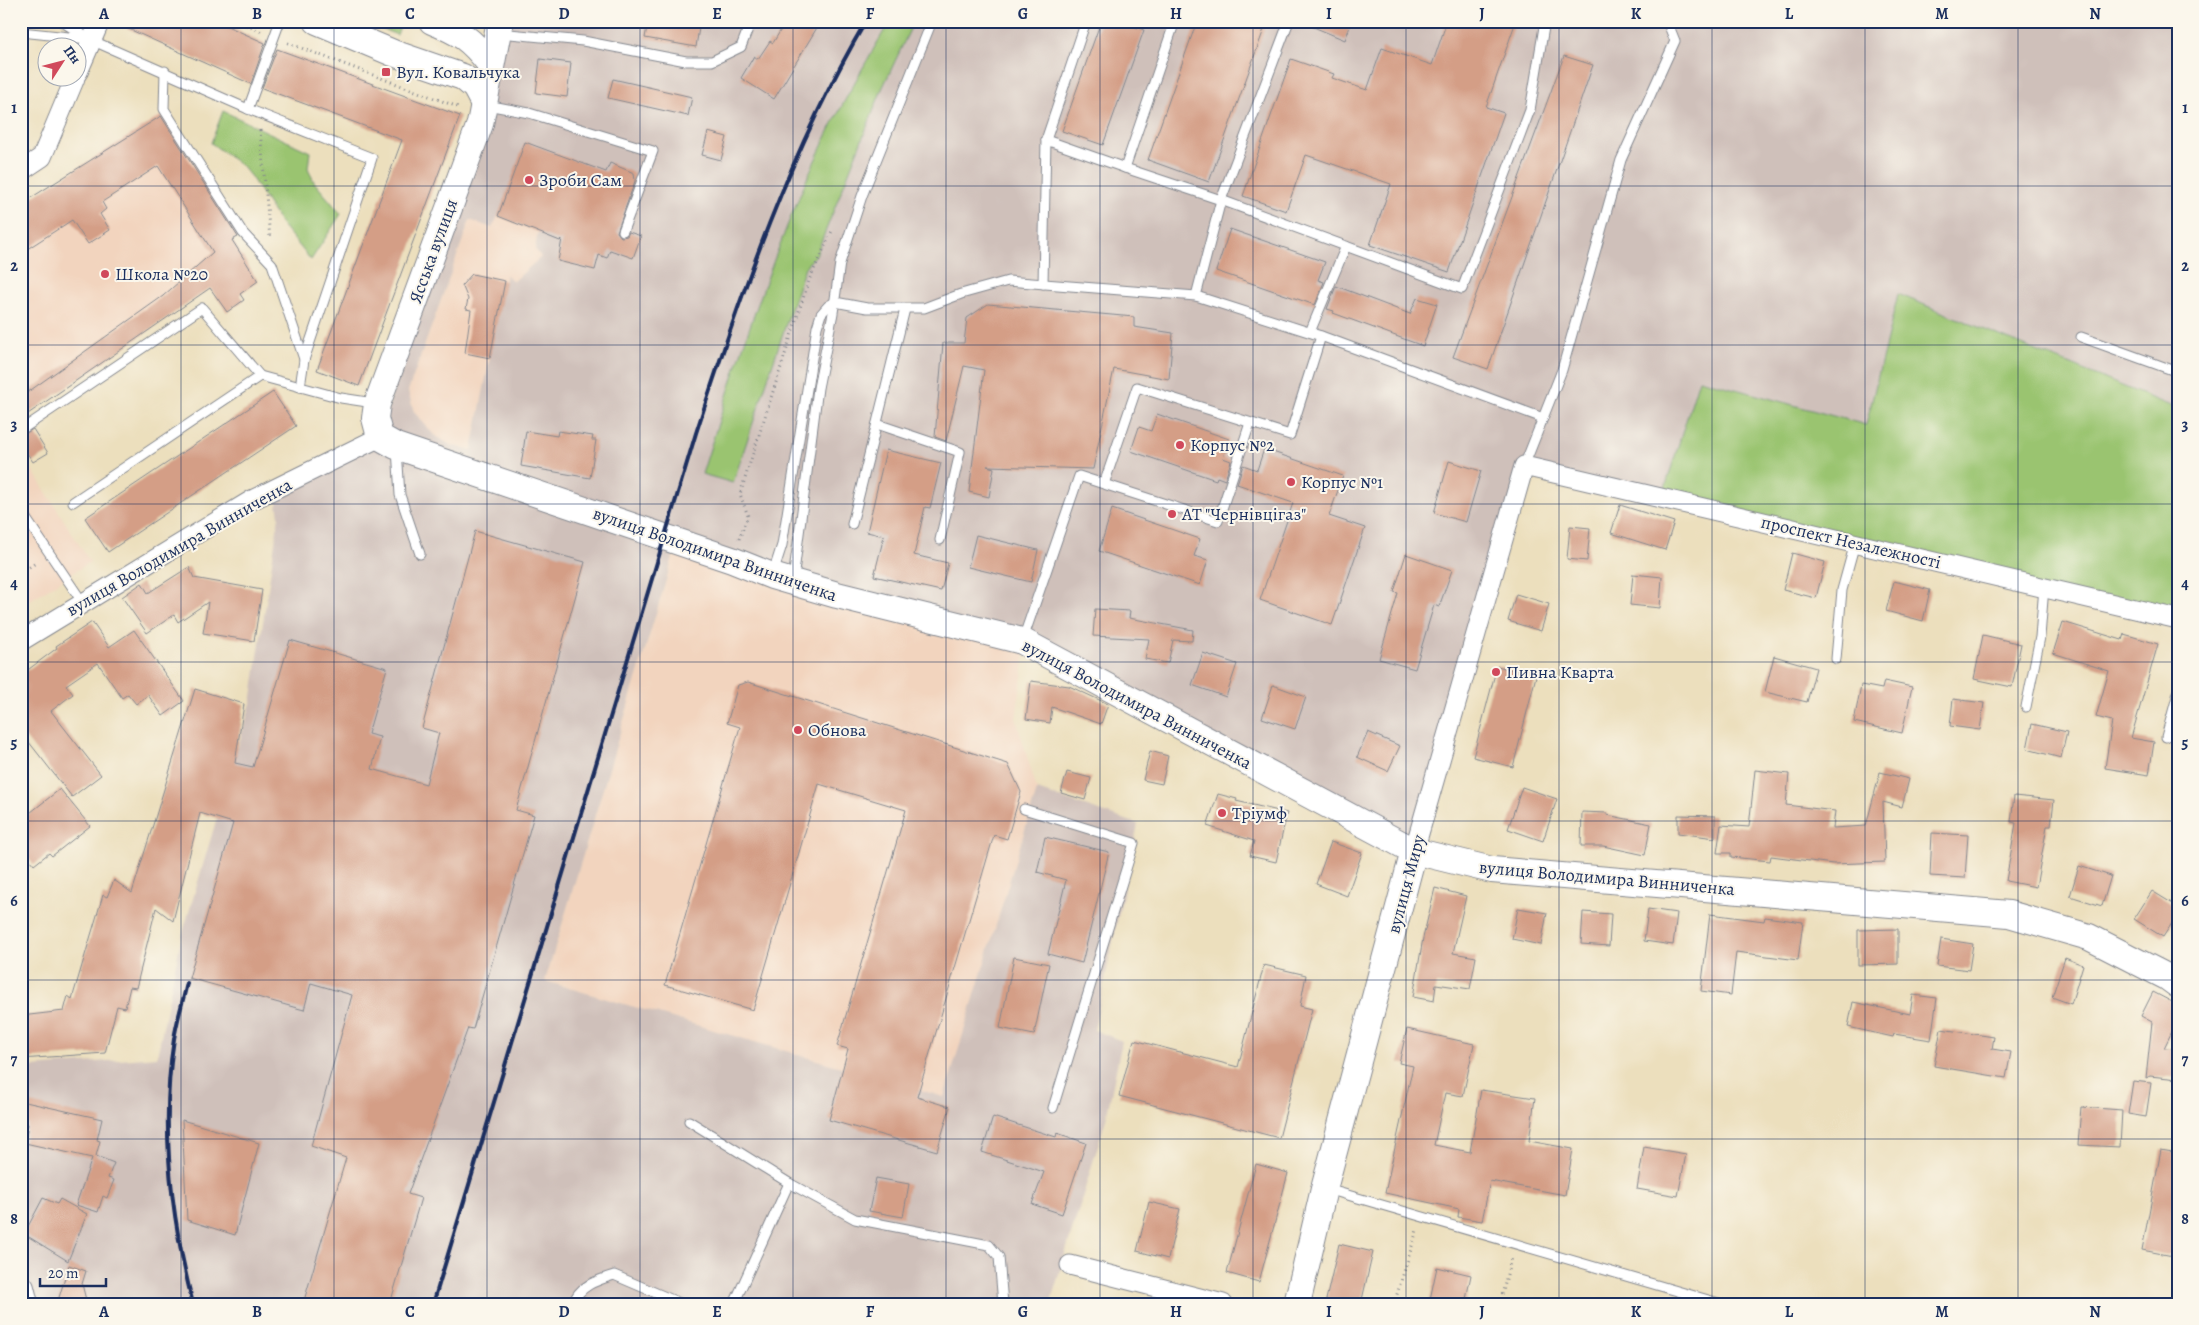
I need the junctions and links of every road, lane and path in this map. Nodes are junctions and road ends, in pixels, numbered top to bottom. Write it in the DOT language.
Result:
graph roads {
  1 [pos="61,21"];
  2 [pos="100,21"];
  3 [pos="237,21"];
  4 [pos="280,21"];
  5 [pos="317,21"];
  6 [pos="432,21"];
  7 [pos="750,21"];
  8 [pos="932,21"];
  9 [pos="1086,21"];
  10 [pos="1175,21"];
  11 [pos="1289,21"];
  12 [pos="1545,21"];
  13 [pos="1667,21"];
  14 [pos="499,25"];
  15 [pos="21,32"];
  16 [pos="462,33"];
  17 [pos="274,37"];
  18 [pos="91,40"];
  19 [pos="88,47"];
  20 [pos="490,64"];
  21 [pos="165,71"];
  22 [pos="71,88"];
  23 [pos="248,109"];
  24 [pos="482,114"];
  25 [pos="1046,140"];
  26 [pos="1125,168"];
  27 [pos="21,171"];
  28 [pos="1221,200"];
  29 [pos="834,228"];
  30 [pos="623,231"];
  31 [pos="1346,246"];
  32 [pos="272,264"];
  33 [pos="1043,284"];
  34 [pos="1196,296"];
  35 [pos="835,302"];
  36 [pos="905,309"];
  37 [pos="1310,332"];
  38 [pos="1321,336"];
  39 [pos="2081,336"];
  40 [pos="304,360"];
  41 [pos="2177,371"];
  42 [pos="260,376"];
  43 [pos="300,387"];
  44 [pos="377,404"];
  45 [pos="1543,418"];
  46 [pos="1250,423"];
  47 [pos="877,424"];
  48 [pos="21,430"];
  49 [pos="388,442"];
  50 [pos="1524,466"];
  51 [pos="1104,484"];
  52 [pos="74,502"];
  53 [pos="21,511"];
  54 [pos="852,524"];
  55 [pos="940,540"];
  56 [pos="1855,543"];
  57 [pos="420,554"];
  58 [pos="732,560"];
  59 [pos="782,579"];
  60 [pos="2044,587"];
  61 [pos="83,603"];
  62 [pos="2178,619"];
  63 [pos="21,641"];
  64 [pos="1022,641"];
  65 [pos="1836,659"];
  66 [pos="2178,693"];
  67 [pos="2026,707"];
  68 [pos="2166,737"];
  69 [pos="1024,809"];
  70 [pos="1414,851"];
  71 [pos="2178,985"];
  72 [pos="1053,1108"];
  73 [pos="689,1121"];
  74 [pos="789,1183"];
  75 [pos="1324,1189"];
  76 [pos="1421,1216"];
  77 [pos="1514,1245"];
  78 [pos="1070,1264"];
  79 [pos="21,1288"];
  80 [pos="25,1304"];
  81 [pos="573,1304"];
  82 [pos="682,1304"];
  83 [pos="734,1304"];
  84 [pos="1003,1304"];
  85 [pos="1223,1304"];
  86 [pos="1297,1304"];
  87 [pos="1394,1304"];
  88 [pos="1500,1304"];
  89 [pos="1722,1304"];
  1 -- 18 [label="lane"];
  2 -- 18 [label="street"];
  3 -- 17 [label="path"];
  4 -- 17 [label="lane"];
  5 -- 24 [label="main road"];
  6 -- 16 [label="main road"];
  7 -- 14 [label="lane"];
  8 -- 35 [label="lane"];
  9 -- 25 [label="lane"];
  10 -- 26 [label="lane"];
  11 -- 28 [label="lane"];
  12 -- 31 [label="lane"];
  13 -- 45 [label="lane"];
  14 -- 16 [label="main road"];
  14 -- 20 [label="main road, Ясська вулиця"];
  15 -- 18 [label="lane"];
  16 -- 20 [label="main road"];
  17 -- 23 [label="lane"];
  17 -- 24 [label="path"];
  18 -- 19 [label="street"];
  18 -- 21 [label="lane"];
  20 -- 24 [label="main road, Ясська вулиця"];
  21 -- 23 [label="lane"];
  21 -- 32 [label="lane"];
  22 -- 27 [label="street"];
  23 -- 32 [label="path"];
  23 -- 40 [label="lane"];
  24 -- 30 [label="lane"];
  24 -- 44 [label="main road, Ясська вулиця"];
  25 -- 26 [label="lane"];
  25 -- 33 [label="lane"];
  26 -- 28 [label="lane"];
  28 -- 31 [label="lane"];
  28 -- 34 [label="lane"];
  29 -- 58 [label="path"];
  31 -- 37 [label="lane"];
  32 -- 40 [label="lane"];
  33 -- 34 [label="lane"];
  33 -- 36 [label="lane"];
  34 -- 37 [label="lane"];
  35 -- 36 [label="lane"];
  35 -- 59 [label="lane"];
  35 -- 59 [label="lane"];
  36 -- 47 [label="lane"];
  37 -- 38 [label="lane"];
  38 -- 45 [label="lane"];
  38 -- 46 [label="lane"];
  39 -- 41 [label="lane"];
  40 -- 43 [label="lane"];
  42 -- 43 [label="lane"];
  42 -- 48 [label="lane"];
  42 -- 52 [label="lane"];
  43 -- 44 [label="lane"];
  44 -- 49 [label="main road, Ясська вулиця"];
  45 -- 50 [label="lane"];
  46 -- 51 [label="lane"];
  46 -- 51 [label="lane"];
  47 -- 54 [label="lane"];
  47 -- 55 [label="lane"];
  49 -- 57 [label="lane"];
  49 -- 58 [label="main road, вулиця Володимира Винниченка"];
  49 -- 61 [label="street, вулиця Володимира Винниченка"];
  50 -- 56 [label="street, проспект Незалежності"];
  50 -- 70 [label="street, вулиця Миру"];
  51 -- 64 [label="lane"];
  53 -- 61 [label="lane"];
  56 -- 60 [label="street, проспект Незалежності"];
  56 -- 65 [label="lane"];
  58 -- 59 [label="main road, вулиця Володимира Винниченка"];
  59 -- 64 [label="main road, вулиця Володимира Винниченка"];
  60 -- 62 [label="street, проспект Незалежності"];
  60 -- 67 [label="lane"];
  61 -- 63 [label="street, вулиця Володимира Винниченка"];
  64 -- 70 [label="main road, вулиця Володимира Винниченка"];
  66 -- 68 [label="lane"];
  69 -- 72 [label="lane"];
  70 -- 71 [label="main road, вулиця Володимира Винниченка"];
  70 -- 75 [label="main road, вулиця Миру"];
  73 -- 74 [label="lane"];
  74 -- 83 [label="lane"];
  74 -- 84 [label="lane"];
  75 -- 76 [label="lane"];
  75 -- 86 [label="main road, вулиця Миру"];
  76 -- 77 [label="lane"];
  76 -- 87 [label="path"];
  77 -- 88 [label="path"];
  77 -- 89 [label="lane"];
  78 -- 85 [label="street"];
  79 -- 80 [label="main road"];
  81 -- 82 [label="lane"];
}
